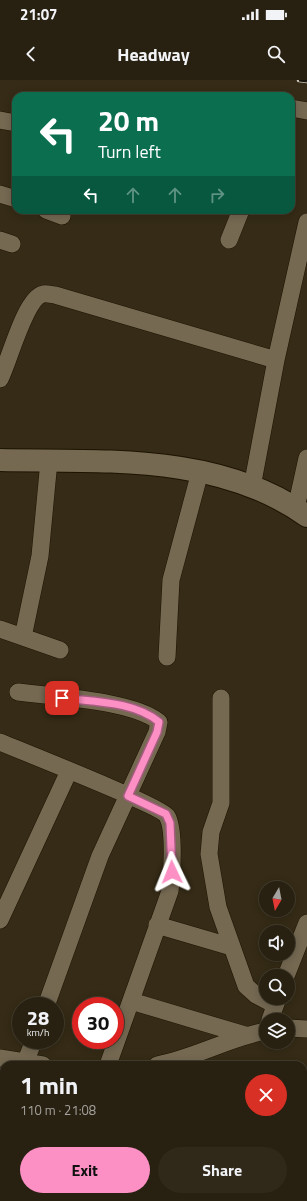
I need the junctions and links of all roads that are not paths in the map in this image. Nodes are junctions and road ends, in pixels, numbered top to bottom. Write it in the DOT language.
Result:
graph roads {
  1 [pos="295,109"];
  2 [pos="307,111"];
  3 [pos="0,120"];
  4 [pos="12,122"];
  5 [pos="0,194"];
  6 [pos="12,198"];
  7 [pos="57,214"];
  8 [pos="239,214"];
  9 [pos="62,216"];
  10 [pos="307,222"];
  11 [pos="229,240"];
  12 [pos="276,360"];
  13 [pos="0,379"];
  14 [pos="307,458"];
  15 [pos="0,460"];
  16 [pos="49,461"];
  17 [pos="200,472"];
  18 [pos="252,487"];
  19 [pos="301,512"];
  20 [pos="0,629"];
  21 [pos="24,637"];
  22 [pos="60,650"];
  23 [pos="167,657"];
  24 [pos="18,692"];
  25 [pos="221,698"];
  26 [pos="0,742"];
  27 [pos="70,771"];
  28 [pos="128,796"];
  29 [pos="0,920"];
  30 [pos="307,923"];
  31 [pos="157,925"];
  32 [pos="232,946"];
  33 [pos="289,969"];
  34 [pos="49,997"];
  35 [pos="131,1001"];
  36 [pos="274,1008"];
  37 [pos="295,1028"];
  38 [pos="307,1029"];
  39 [pos="259,1032"];
  40 [pos="245,1035"];
  41 [pos="30,1049"];
  42 [pos="0,1058"];
  43 [pos="15,1061"];
  44 [pos="26,1061"];
  45 [pos="109,1061"];
  46 [pos="174,1061"];
  1 -- 2 [label="street"];
  3 -- 4 [label="street"];
  5 -- 6 [label="street"];
  7 -- 9 [label="street"];
  8 -- 11 [label="street"];
  10 -- 12 [label="street"];
  12 -- 13 [label="street"];
  12 -- 18 [label="street"];
  14 -- 19 [label="street"];
  15 -- 16 [label="street"];
  16 -- 17 [label="street"];
  16 -- 21 [label="street"];
  17 -- 18 [label="street"];
  17 -- 23 [label="street"];
  18 -- 19 [label="street"];
  20 -- 21 [label="street"];
  21 -- 22 [label="street"];
  24 -- 28 [label="street"];
  25 -- 32 [label="street"];
  26 -- 27 [label="street"];
  27 -- 28 [label="street"];
  27 -- 29 [label="street"];
  28 -- 31 [label="street"];
  28 -- 34 [label="street"];
  30 -- 33 [label="street"];
  31 -- 32 [label="street"];
  31 -- 35 [label="street"];
  32 -- 36 [label="street"];
  35 -- 40 [label="street"];
  35 -- 45 [label="street"];
  37 -- 38 [label="street"];
  39 -- 40 [label="street"];
  40 -- 46 [label="street"];
  41 -- 44 [label="street"];
  42 -- 43 [label="street"];
}
